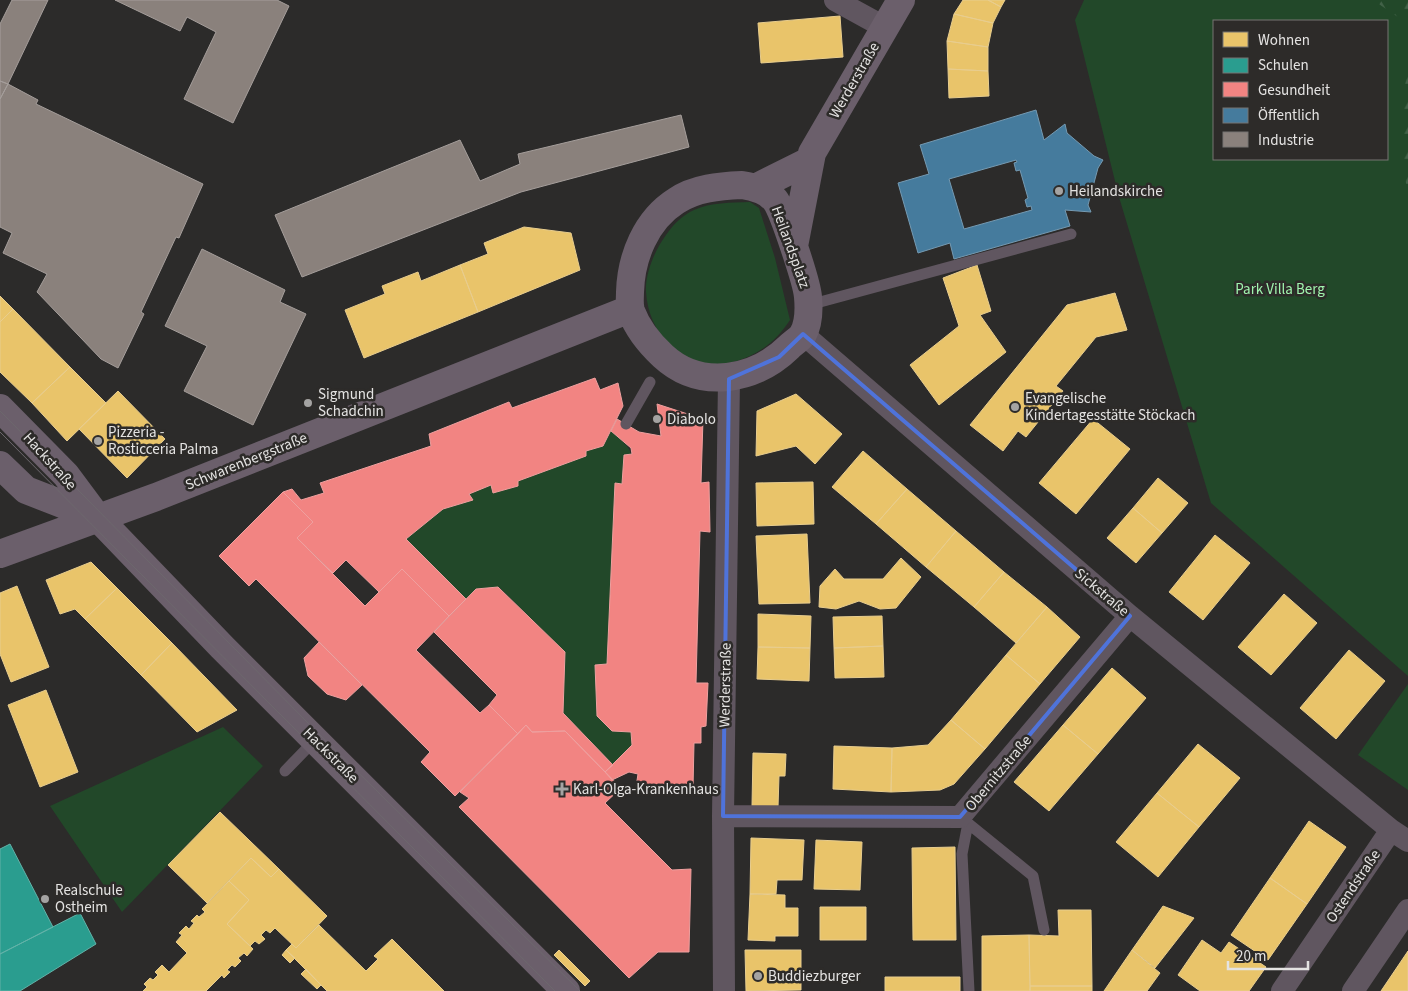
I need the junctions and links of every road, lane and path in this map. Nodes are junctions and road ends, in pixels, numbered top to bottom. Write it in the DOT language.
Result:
graph roads {
  1 [pos="835,0"];
  2 [pos="901,0"];
  3 [pos="884,27"];
  4 [pos="809,161"];
  5 [pos="757,187"];
  6 [pos="1072,234"];
  7 [pos="794,246"];
  8 [pos="809,305"];
  9 [pos="630,309"];
  10 [pos="803,334"];
  11 [pos="729,379"];
  12 [pos="650,382"];
  13 [pos="0,408"];
  14 [pos="626,424"];
  15 [pos="0,465"];
  16 [pos="98,518"];
  17 [pos="0,554"];
  18 [pos="1130,616"];
  19 [pos="316,740"];
  20 [pos="285,771"];
  21 [pos="723,816"];
  22 [pos="964,820"];
  23 [pos="1400,836"];
  24 [pos="1408,910"];
  25 [pos="1044,930"];
  26 [pos="566,991"];
  27 [pos="724,991"];
  28 [pos="969,991"];
  29 [pos="1282,991"];
  30 [pos="1353,991"];
  1 -- 3 [label="street"];
  2 -- 3 [label="street, Werderstraße"];
  3 -- 4 [label="street, Werderstraße"];
  4 -- 5 [label="street"];
  4 -- 7 [label="street"];
  5 -- 7 [label="street, Heilandsplatz"];
  5 -- 9 [label="street"];
  6 -- 8 [label="lane"];
  7 -- 8 [label="street, Heilandsplatz"];
  8 -- 10 [label="street, Heilandsplatz"];
  9 -- 11 [label="street"];
  9 -- 16 [label="street, Schwarenbergstraße"];
  10 -- 11 [label="street"];
  10 -- 18 [label="street, Sickstraße"];
  11 -- 21 [label="street, Werderstraße"];
  12 -- 14 [label="lane"];
  13 -- 16 [label="street, Hackstraße"];
  15 -- 16 [label="street, Hackstraße"];
  16 -- 17 [label="street, Schwarenbergstraße"];
  16 -- 19 [label="street, Hackstraße"];
  18 -- 22 [label="street, Obernitzstraße"];
  18 -- 23 [label="street, Sickstraße"];
  19 -- 20 [label="lane"];
  19 -- 26 [label="street, Hackstraße"];
  21 -- 22 [label="street, Obernitzstraße"];
  21 -- 27 [label="street, Werderstraße"];
  22 -- 25 [label="lane"];
  22 -- 28 [label="lane"];
  23 -- 29 [label="street, Ostendstraße"];
  24 -- 30 [label="street"];
}
